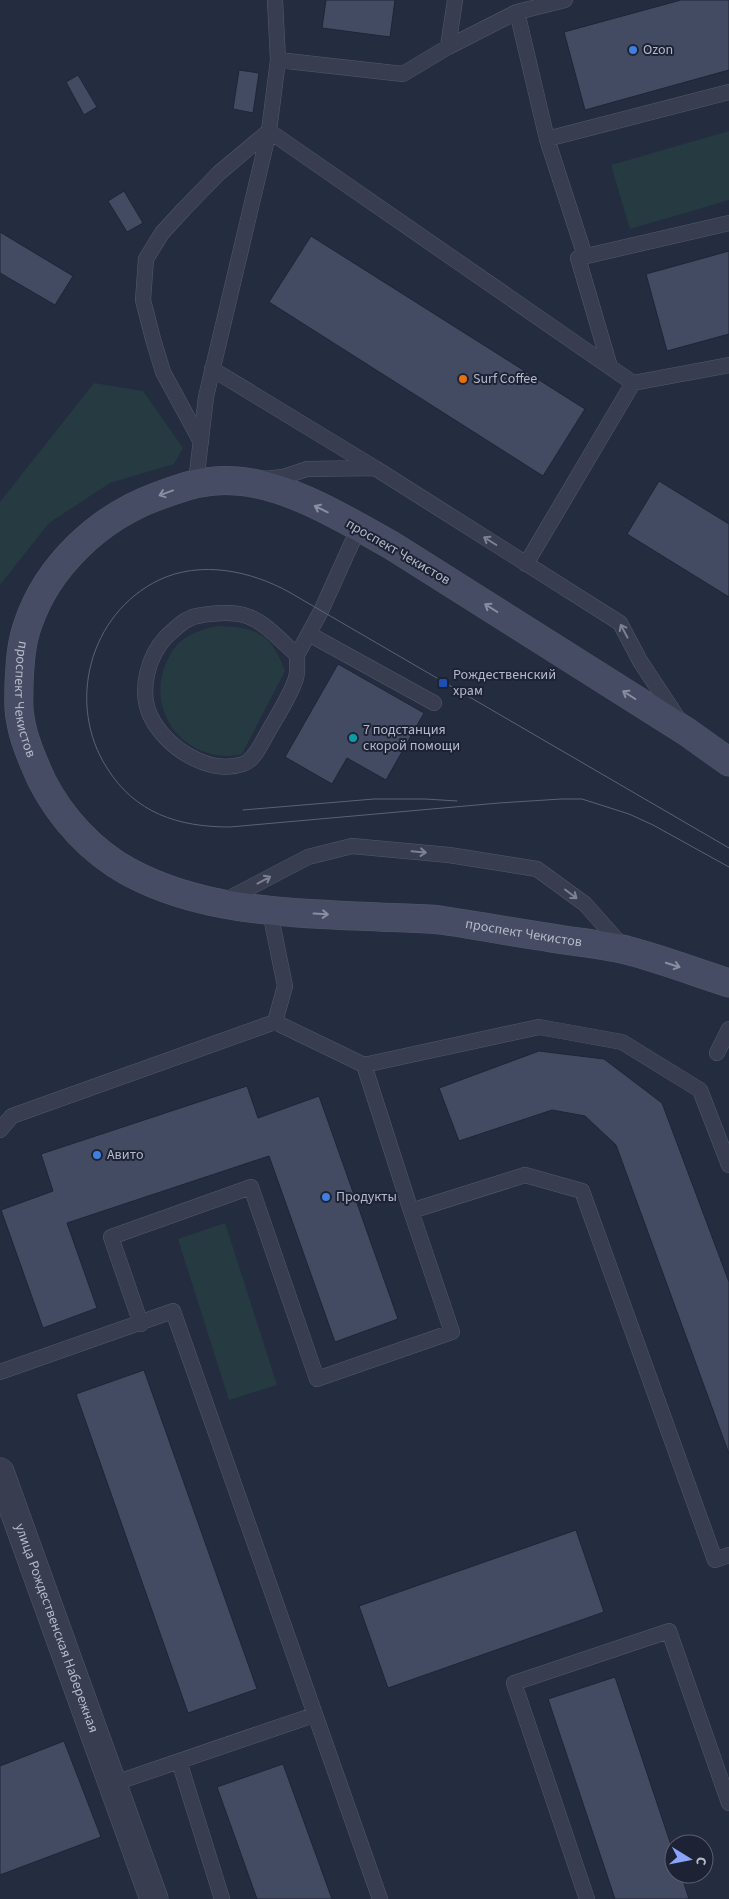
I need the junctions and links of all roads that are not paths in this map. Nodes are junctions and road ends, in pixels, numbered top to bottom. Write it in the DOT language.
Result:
graph roads {
  1 [pos="275,0"];
  2 [pos="456,0"];
  3 [pos="565,0"];
  4 [pos="517,12"];
  5 [pos="448,47"];
  6 [pos="278,60"];
  7 [pos="729,92"];
  8 [pos="269,132"];
  9 [pos="547,139"];
  10 [pos="729,223"];
  11 [pos="585,256"];
  12 [pos="729,365"];
  13 [pos="610,367"];
  14 [pos="212,369"];
  15 [pos="633,383"];
  16 [pos="201,442"];
  17 [pos="375,468"];
  18 [pos="236,480"];
  19 [pos="196,482"];
  20 [pos="359,527"];
  21 [pos="526,564"];
  22 [pos="309,634"];
  23 [pos="297,655"];
  24 [pos="434,703"];
  25 [pos="687,732"];
  26 [pos="729,761"];
  27 [pos="220,903"];
  28 [pos="270,912"];
  29 [pos="626,950"];
  30 [pos="729,983"];
  31 [pos="275,1022"];
  32 [pos="729,1029"];
  33 [pos="717,1053"];
  34 [pos="364,1065"];
  35 [pos="0,1130"];
  36 [pos="729,1165"];
  37 [pos="411,1210"];
  38 [pos="141,1324"];
  39 [pos="0,1372"];
  40 [pos="0,1472"];
  41 [pos="729,1555"];
  42 [pos="314,1715"];
  43 [pos="179,1761"];
  44 [pos="112,1784"];
  45 [pos="729,1803"];
  46 [pos="154,1899"];
  47 [pos="222,1899"];
  48 [pos="380,1899"];
  49 [pos="587,1899"];
  1 -- 6 [label="lane"];
  2 -- 5 [label="lane"];
  3 -- 4 [label="lane"];
  4 -- 5 [label="lane"];
  4 -- 9 [label="lane"];
  5 -- 6 [label="lane"];
  6 -- 8 [label="lane"];
  7 -- 9 [label="lane"];
  8 -- 13 [label="lane"];
  8 -- 14 [label="lane"];
  8 -- 16 [label="lane"];
  9 -- 11 [label="lane"];
  10 -- 11 [label="lane"];
  11 -- 13 [label="lane"];
  12 -- 15 [label="lane"];
  13 -- 15 [label="lane"];
  14 -- 16 [label="lane"];
  14 -- 17 [label="lane"];
  15 -- 21 [label="lane"];
  16 -- 19 [label="lane"];
  17 -- 18 [label="lane"];
  21 -- 17 [label="lane, one-way"];
  18 -- 19 [label="main road, проспект Чекистов"];
  20 -- 18 [label="main road, проспект Чекистов, one-way"];
  19 -- 27 [label="main road, проспект Чекистов, one-way"];
  20 -- 22 [label="lane"];
  25 -- 20 [label="main road, проспект Чекистов, one-way"];
  25 -- 21 [label="lane, one-way"];
  22 -- 23 [label="lane"];
  22 -- 24 [label="lane"];
  23 -- 23 [label="lane"];
  25 -- 26 [label="main road, проспект Чекистов"];
  27 -- 28 [label="main road, проспект Чекистов"];
  27 -- 29 [label="lane, one-way"];
  28 -- 29 [label="main road, проспект Чекистов, one-way"];
  28 -- 31 [label="lane"];
  29 -- 30 [label="main road, проспект Чекистов, one-way"];
  31 -- 34 [label="lane"];
  31 -- 35 [label="lane"];
  32 -- 33 [label="lane"];
  34 -- 36 [label="lane"];
  34 -- 37 [label="lane"];
  37 -- 38 [label="lane"];
  37 -- 41 [label="lane"];
  38 -- 39 [label="lane"];
  38 -- 42 [label="lane"];
  40 -- 44 [label="street, улица Рождественская Набережная"];
  42 -- 43 [label="lane"];
  42 -- 48 [label="lane"];
  43 -- 44 [label="lane"];
  43 -- 47 [label="lane"];
  44 -- 46 [label="street, улица Рождественская Набережная"];
  45 -- 49 [label="lane"];
}
